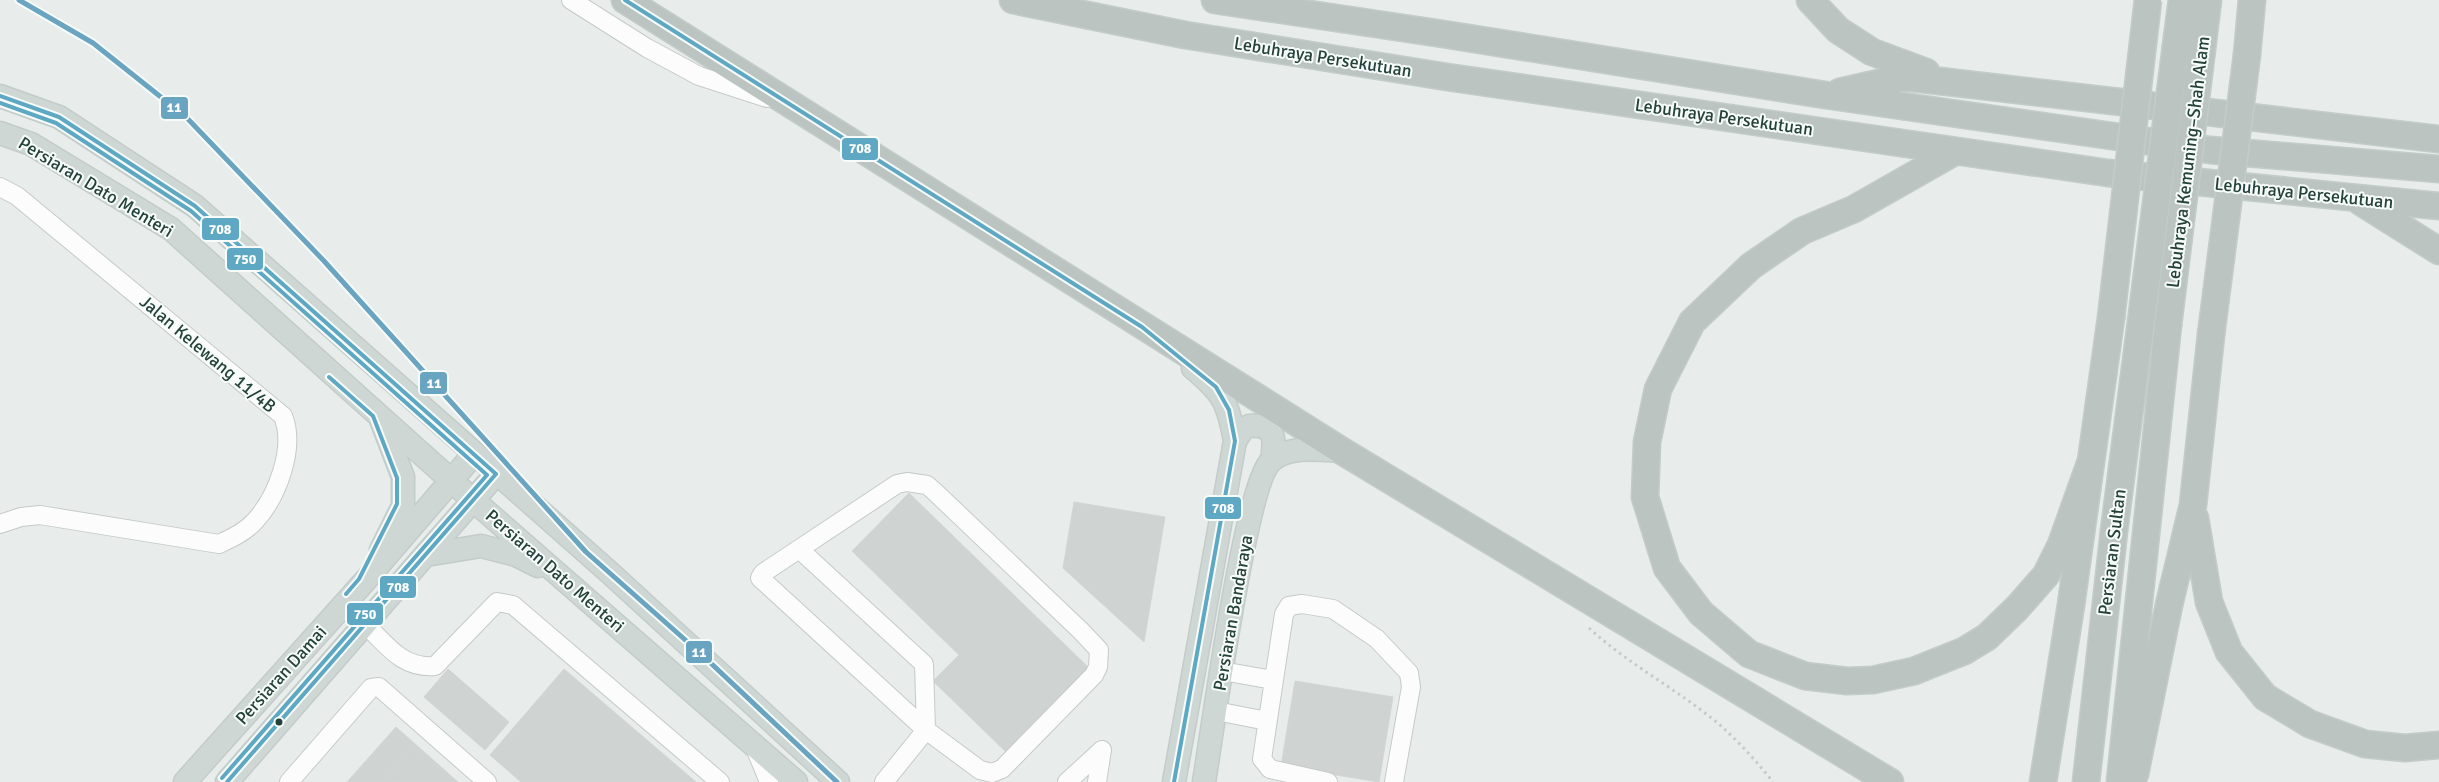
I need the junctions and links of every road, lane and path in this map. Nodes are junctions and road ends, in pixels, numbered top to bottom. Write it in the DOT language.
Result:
graph roads {
  1 [pos="571,0"];
  2 [pos="625,0"];
  3 [pos="1013,0"];
  4 [pos="1215,0"];
  5 [pos="1810,0"];
  6 [pos="2148,0"];
  7 [pos="2182,0"];
  8 [pos="2208,0"];
  9 [pos="2252,0"];
  10 [pos="1979,85"];
  11 [pos="0,96"];
  12 [pos="1825,96"];
  13 [pos="799,108"];
  14 [pos="2439,130"];
  15 [pos="0,133"];
  16 [pos="2407,136"];
  17 [pos="2439,139"];
  18 [pos="1956,151"];
  19 [pos="2439,169"];
  20 [pos="0,187"];
  21 [pos="2356,199"];
  22 [pos="2439,206"];
  23 [pos="2439,250"];
  24 [pos="2141,322"];
  25 [pos="2168,324"];
  26 [pos="1142,327"];
  27 [pos="378,412"];
  28 [pos="1234,441"];
  29 [pos="1342,451"];
  30 [pos="474,454"];
  31 [pos="1272,460"];
  32 [pos="2091,461"];
  33 [pos="496,474"];
  34 [pos="452,480"];
  35 [pos="474,500"];
  36 [pos="2193,505"];
  37 [pos="0,524"];
  38 [pos="799,549"];
  39 [pos="426,555"];
  40 [pos="563,579"];
  41 [pos="364,582"];
  42 [pos="365,624"];
  43 [pos="1584,624"];
  44 [pos="1222,671"];
  45 [pos="1273,680"];
  46 [pos="1216,711"];
  47 [pos="1267,721"];
  48 [pos="926,730"];
  49 [pos="754,744"];
  50 [pos="2439,746"];
  51 [pos="1179,753"];
  52 [pos="232,779"];
  53 [pos="185,782"];
  54 [pos="289,782"];
  55 [pos="487,782"];
  56 [pos="720,782"];
  57 [pos="769,782"];
  58 [pos="796,782"];
  59 [pos="838,782"];
  60 [pos="884,782"];
  61 [pos="1067,782"];
  62 [pos="1096,782"];
  63 [pos="1164,782"];
  64 [pos="1174,782"];
  65 [pos="1204,782"];
  66 [pos="1328,782"];
  67 [pos="1394,782"];
  68 [pos="1773,782"];
  69 [pos="1890,782"];
  70 [pos="2044,782"];
  71 [pos="2086,782"];
  72 [pos="2120,782"];
  73 [pos="2132,782"];
  1 -- 13 [label="street"];
  2 -- 13 [label="highway"];
  3 -- 18 [label="highway, Lebuhraya Persekutuan"];
  4 -- 12 [label="highway, Lebuhraya Persekutuan"];
  5 -- 10 [label="highway"];
  6 -- 32 [label="highway, bridge"];
  7 -- 24 [label="highway, Lebuhraya Kemuning–Shah Alam, bridge"];
  8 -- 25 [label="highway, Lebuhraya Kemuning–Shah Alam, bridge"];
  9 -- 36 [label="highway, bridge"];
  10 -- 12 [label="highway"];
  10 -- 16 [label="highway"];
  11 -- 30 [label="main road, Persiaran Dato Menteri"];
  12 -- 19 [label="highway, Lebuhraya Persekutuan"];
  13 -- 26 [label="highway"];
  14 -- 16 [label="highway"];
  15 -- 27 [label="main road, Persiaran Dato Menteri"];
  16 -- 17 [label="highway"];
  18 -- 21 [label="highway, Lebuhraya Persekutuan"];
  18 -- 32 [label="highway"];
  20 -- 37 [label="street, Jalan Kelewang 11/4B"];
  21 -- 22 [label="highway, Lebuhraya Persekutuan"];
  21 -- 23 [label="highway"];
  24 -- 71 [label="highway, Persiaran Sultan"];
  25 -- 72 [label="highway, Persiaran Sultan"];
  26 -- 28 [label="main road, Persiaran Bandaraya"];
  26 -- 29 [label="highway"];
  27 -- 34 [label="main road, Persiaran Dato Menteri"];
  27 -- 41 [label="main road"];
  28 -- 31 [label="main road"];
  28 -- 51 [label="main road, Persiaran Bandaraya"];
  29 -- 31 [label="main road"];
  29 -- 69 [label="highway"];
  30 -- 33 [label="main road, Persiaran Dato Menteri"];
  30 -- 34 [label="main road, Persiaran Damai"];
  31 -- 44 [label="main road, Persiaran Bandaraya"];
  32 -- 70 [label="highway"];
  33 -- 35 [label="main road, Persiaran Damai"];
  33 -- 59 [label="main road, Persiaran Dato Menteri"];
  34 -- 35 [label="main road, Persiaran Dato Menteri"];
  34 -- 41 [label="main road, Persiaran Damai"];
  35 -- 39 [label="main road, Persiaran Damai"];
  35 -- 40 [label="main road, Persiaran Dato Menteri"];
  36 -- 50 [label="highway"];
  36 -- 73 [label="highway"];
  38 -- 48 [label="street"];
  38 -- 48 [label="street"];
  38 -- 48 [label="street"];
  39 -- 40 [label="main road"];
  39 -- 42 [label="main road, Persiaran Damai"];
  40 -- 49 [label="main road, Persiaran Dato Menteri"];
  41 -- 53 [label="main road, Persiaran Damai"];
  42 -- 52 [label="main road, Persiaran Damai"];
  42 -- 56 [label="street"];
  43 -- 68 [label="path"];
  44 -- 45 [label="street"];
  44 -- 46 [label="main road, Persiaran Bandaraya"];
  45 -- 47 [label="street"];
  45 -- 67 [label="street"];
  46 -- 47 [label="street"];
  46 -- 65 [label="main road, Persiaran Bandaraya"];
  47 -- 66 [label="street"];
  48 -- 60 [label="street"];
  49 -- 57 [label="street"];
  49 -- 58 [label="main road, Persiaran Dato Menteri"];
  51 -- 63 [label="street"];
  51 -- 64 [label="main road, Persiaran Bandaraya"];
  54 -- 55 [label="street"];
  61 -- 62 [label="street"];
}
